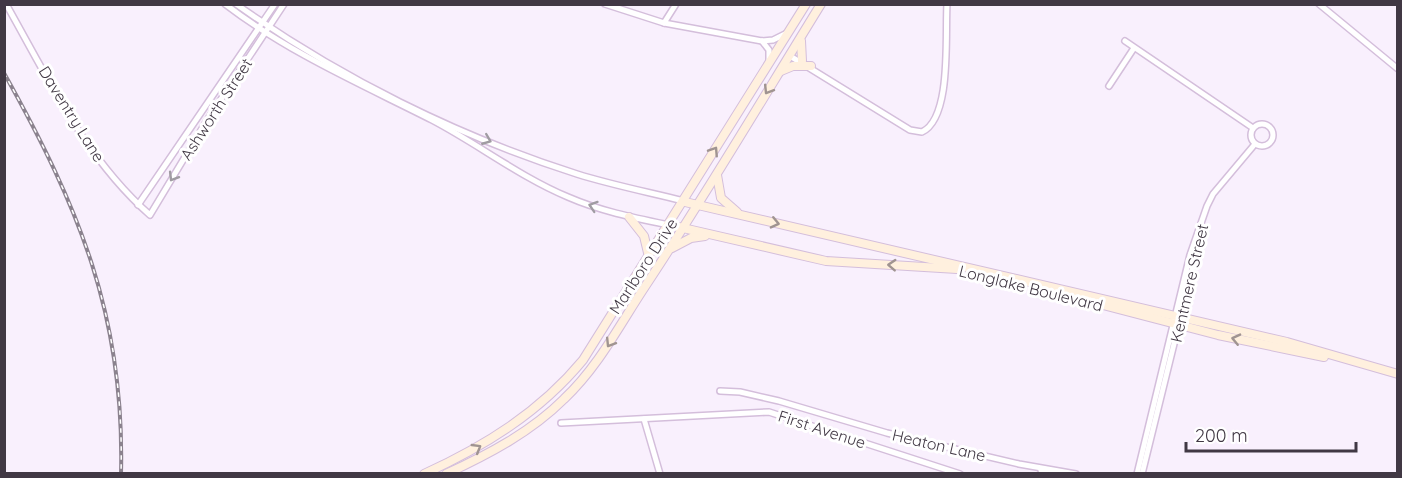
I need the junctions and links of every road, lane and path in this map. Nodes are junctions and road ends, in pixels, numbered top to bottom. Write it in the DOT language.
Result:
graph roads {
  1 [pos="6,4"];
  2 [pos="225,4"];
  3 [pos="236,4"];
  4 [pos="275,4"];
  5 [pos="284,4"];
  6 [pos="605,4"];
  7 [pos="676,4"];
  8 [pos="806,4"];
  9 [pos="821,4"];
  10 [pos="947,4"];
  11 [pos="1319,4"];
  12 [pos="263,22"];
  13 [pos="664,23"];
  14 [pos="270,26"];
  15 [pos="258,30"];
  16 [pos="789,33"];
  17 [pos="265,34"];
  18 [pos="802,36"];
  19 [pos="762,41"];
  20 [pos="1125,41"];
  21 [pos="1134,48"];
  22 [pos="790,56"];
  23 [pos="802,61"];
  24 [pos="770,65"];
  25 [pos="811,66"];
  26 [pos="1398,69"];
  27 [pos="780,72"];
  28 [pos="1109,86"];
  29 [pos="433,118"];
  30 [pos="1253,128"];
  31 [pos="1255,144"];
  32 [pos="717,174"];
  33 [pos="685,202"];
  34 [pos="138,205"];
  35 [pos="698,205"];
  36 [pos="150,215"];
  37 [pos="745,216"];
  38 [pos="629,217"];
  39 [pos="670,225"];
  40 [pos="683,229"];
  41 [pos="712,236"];
  42 [pos="669,250"];
  43 [pos="649,257"];
  44 [pos="951,266"];
  45 [pos="1178,321"];
  46 [pos="1398,374"];
  47 [pos="720,391"];
  48 [pos="644,419"];
  49 [pos="561,423"];
  50 [pos="1019,464"];
  51 [pos="424,474"];
  52 [pos="446,474"];
  53 [pos="660,474"];
  54 [pos="960,474"];
  55 [pos="1053,474"];
  56 [pos="1076,474"];
  57 [pos="1137,474"];
  58 [pos="1142,474"];
  1 -- 34 [label="street, Daventry Lane"];
  2 -- 15 [label="street"];
  3 -- 12 [label="street"];
  4 -- 12 [label="street, Ashworth Street"];
  5 -- 14 [label="street, Ashworth Street"];
  6 -- 13 [label="street"];
  7 -- 13 [label="street"];
  8 -- 16 [label="main road, Marlboro Drive"];
  9 -- 18 [label="main road, Marlboro Drive"];
  10 -- 25 [label="street"];
  11 -- 26 [label="street"];
  12 -- 14 [label="street"];
  12 -- 15 [label="street, Ashworth Street"];
  13 -- 19 [label="street"];
  14 -- 17 [label="street, Ashworth Street"];
  14 -- 29 [label="street"];
  15 -- 17 [label="street"];
  15 -- 34 [label="street, Ashworth Street"];
  16 -- 19 [label="street"];
  16 -- 24 [label="main road, Marlboro Drive"];
  17 -- 29 [label="street"];
  17 -- 36 [label="street, Ashworth Street, one-way"];
  18 -- 22 [label="main road, Marlboro Drive"];
  18 -- 23 [label="main road"];
  19 -- 24 [label="street"];
  20 -- 21 [label="street"];
  21 -- 28 [label="street"];
  21 -- 30 [label="street"];
  22 -- 23 [label="street"];
  22 -- 24 [label="main road"];
  22 -- 27 [label="main road, Marlboro Drive"];
  23 -- 25 [label="street"];
  33 -- 24 [label="main road, Marlboro Drive, one-way"];
  25 -- 27 [label="main road"];
  27 -- 32 [label="main road, Marlboro Drive, one-way"];
  29 -- 33 [label="street, one-way"];
  38 -- 29 [label="street, one-way"];
  30 -- 31 [label="street"];
  30 -- 31 [label="street"];
  31 -- 45 [label="street, Kentmere Street"];
  32 -- 35 [label="main road, Marlboro Drive"];
  32 -- 37 [label="main road"];
  33 -- 35 [label="main road, Longlake Boulevard"];
  33 -- 39 [label="main road, Marlboro Drive"];
  34 -- 36 [label="street, Daventry Lane"];
  35 -- 37 [label="main road, Longlake Boulevard"];
  35 -- 40 [label="main road, Marlboro Drive"];
  37 -- 44 [label="main road, Longlake Boulevard, one-way"];
  38 -- 39 [label="street"];
  38 -- 43 [label="main road"];
  39 -- 40 [label="main road, Longlake Boulevard"];
  39 -- 43 [label="main road, Marlboro Drive"];
  40 -- 41 [label="main road, Longlake Boulevard"];
  40 -- 42 [label="main road, Marlboro Drive"];
  41 -- 42 [label="main road"];
  44 -- 41 [label="main road, Longlake Boulevard, one-way"];
  42 -- 52 [label="main road, Marlboro Drive, one-way"];
  51 -- 43 [label="main road, Marlboro Drive, one-way"];
  44 -- 45 [label="main road, Longlake Boulevard"];
  45 -- 46 [label="main road, Longlake Boulevard"];
  45 -- 57 [label="street, Kentmere Street"];
  45 -- 58 [label="street, Kentmere Street"];
  47 -- 50 [label="street, Heaton Lane"];
  48 -- 49 [label="street, First Avenue"];
  48 -- 53 [label="street"];
  48 -- 54 [label="street, First Avenue"];
  50 -- 55 [label="street, Heaton Lane"];
  50 -- 56 [label="street, Heaton Lane"];
}
